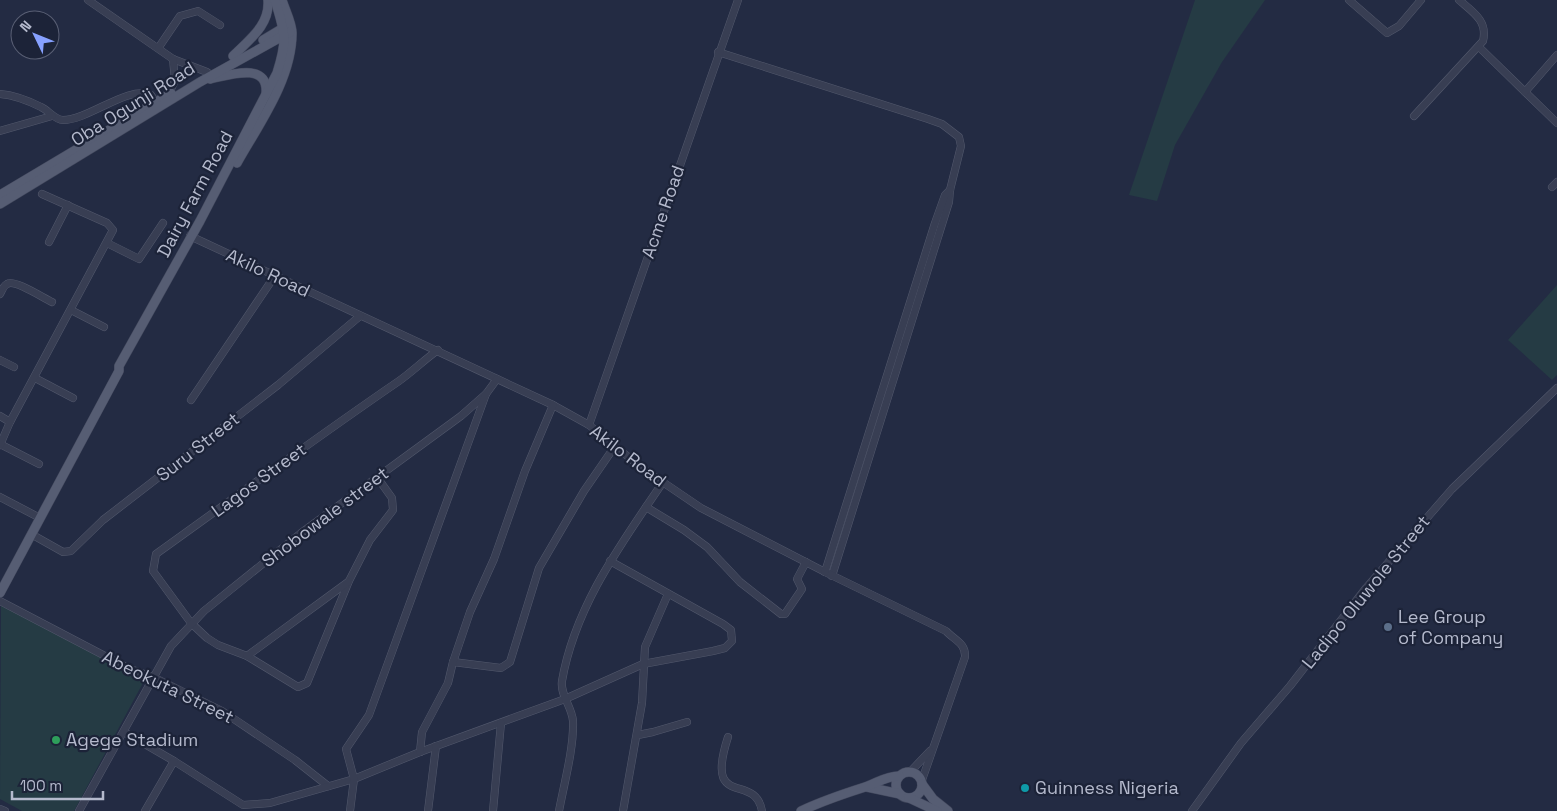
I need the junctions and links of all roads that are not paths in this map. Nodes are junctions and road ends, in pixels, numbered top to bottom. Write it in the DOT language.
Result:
graph roads {
  1 [pos="88,0"];
  2 [pos="268,0"];
  3 [pos="275,0"];
  4 [pos="282,0"];
  5 [pos="738,0"];
  6 [pos="1349,0"];
  7 [pos="1421,0"];
  8 [pos="1459,0"];
  9 [pos="220,25"];
  10 [pos="288,29"];
  11 [pos="159,47"];
  12 [pos="1479,47"];
  13 [pos="718,52"];
  14 [pos="1557,55"];
  15 [pos="233,56"];
  16 [pos="173,59"];
  17 [pos="206,72"];
  18 [pos="200,82"];
  19 [pos="1525,92"];
  20 [pos="0,94"];
  21 [pos="168,95"];
  22 [pos="266,95"];
  23 [pos="157,105"];
  24 [pos="52,116"];
  25 [pos="1414,116"];
  26 [pos="1557,123"];
  27 [pos="0,131"];
  28 [pos="32,180"];
  29 [pos="42,194"];
  30 [pos="0,195"];
  31 [pos="0,204"];
  32 [pos="68,205"];
  33 [pos="163,223"];
  34 [pos="193,238"];
  35 [pos="49,242"];
  36 [pos="107,243"];
  37 [pos="274,277"];
  38 [pos="2,284"];
  39 [pos="0,294"];
  40 [pos="915,299"];
  41 [pos="52,302"];
  42 [pos="71,310"];
  43 [pos="360,316"];
  44 [pos="104,327"];
  45 [pos="438,350"];
  46 [pos="0,360"];
  47 [pos="14,366"];
  48 [pos="35,378"];
  49 [pos="497,379"];
  50 [pos="1557,388"];
  51 [pos="486,394"];
  52 [pos="73,398"];
  53 [pos="191,400"];
  54 [pos="553,405"];
  55 [pos="0,416"];
  56 [pos="10,422"];
  57 [pos="589,425"];
  58 [pos="0,445"];
  59 [pos="616,446"];
  60 [pos="39,464"];
  61 [pos="377,476"];
  62 [pos="663,482"];
  63 [pos="0,497"];
  64 [pos="646,507"];
  65 [pos="40,518"];
  66 [pos="32,534"];
  67 [pos="610,561"];
  68 [pos="806,562"];
  69 [pos="824,572"];
  70 [pos="832,576"];
  71 [pos="349,581"];
  72 [pos="0,594"];
  73 [pos="668,594"];
  74 [pos="0,601"];
  75 [pos="191,623"];
  76 [pos="247,656"];
  77 [pos="453,662"];
  78 [pos="643,664"];
  79 [pos="155,678"];
  80 [pos="565,699"];
  81 [pos="687,722"];
  82 [pos="500,723"];
  83 [pos="124,732"];
  84 [pos="638,735"];
  85 [pos="728,737"];
  86 [pos="935,744"];
  87 [pos="436,746"];
  88 [pos="420,752"];
  89 [pos="174,760"];
  90 [pos="910,772"];
  91 [pos="899,776"];
  92 [pos="354,779"];
  93 [pos="922,782"];
  94 [pos="328,786"];
  95 [pos="866,787"];
  96 [pos="904,796"];
  97 [pos="0,808"];
  98 [pos="5,811"];
  99 [pos="79,811"];
  100 [pos="145,811"];
  101 [pos="350,811"];
  102 [pos="428,811"];
  103 [pos="493,811"];
  104 [pos="559,811"];
  105 [pos="623,811"];
  106 [pos="762,811"];
  107 [pos="801,811"];
  108 [pos="938,811"];
  109 [pos="948,811"];
  110 [pos="1192,811"];
  1 -- 11 [label="street"];
  2 -- 15 [label="main road"];
  3 -- 10 [label="main road"];
  4 -- 10 [label="main road"];
  5 -- 13 [label="street, Acme Road"];
  6 -- 7 [label="street"];
  8 -- 12 [label="street"];
  9 -- 11 [label="street"];
  10 -- 15 [label="main road, Oba Ogunji Road"];
  10 -- 18 [label="main road, Oba Ogunji Road"];
  10 -- 22 [label="main road, Dairy Farm Road"];
  10 -- 34 [label="main road, Dairy Farm Road"];
  11 -- 16 [label="street"];
  12 -- 19 [label="street"];
  12 -- 25 [label="street"];
  13 -- 40 [label="street"];
  13 -- 57 [label="street, Acme Road"];
  14 -- 19 [label="street"];
  15 -- 17 [label="main road, Oba Ogunji Road"];
  16 -- 17 [label="street"];
  16 -- 21 [label="street"];
  17 -- 21 [label="main road, Oba Ogunji Road"];
  18 -- 22 [label="main road"];
  18 -- 23 [label="main road, Oba Ogunji Road"];
  19 -- 26 [label="street"];
  20 -- 24 [label="street"];
  21 -- 23 [label="main road, Oba Ogunji Road"];
  22 -- 34 [label="main road, Dairy Farm Road"];
  23 -- 24 [label="street"];
  23 -- 28 [label="main road, Oba Ogunji Road"];
  24 -- 27 [label="street"];
  28 -- 30 [label="main road, Oba Ogunji Road"];
  28 -- 31 [label="main road, Oba Ogunji Road"];
  29 -- 32 [label="street"];
  32 -- 35 [label="street"];
  32 -- 36 [label="street"];
  33 -- 36 [label="street"];
  34 -- 37 [label="street, Akilo Road"];
  34 -- 65 [label="main road, Dairy Farm Road"];
  36 -- 42 [label="street"];
  37 -- 43 [label="street, Akilo Road"];
  37 -- 53 [label="street"];
  38 -- 39 [label="street"];
  38 -- 41 [label="street"];
  40 -- 69 [label="street"];
  40 -- 70 [label="street"];
  42 -- 44 [label="street"];
  42 -- 48 [label="street"];
  43 -- 45 [label="street, Akilo Road"];
  43 -- 66 [label="street, Suru Street"];
  45 -- 49 [label="street, Akilo Road"];
  45 -- 75 [label="street, Lagos Street"];
  46 -- 47 [label="street"];
  48 -- 52 [label="street"];
  48 -- 56 [label="street"];
  49 -- 51 [label="street"];
  49 -- 54 [label="street, Akilo Road"];
  50 -- 110 [label="street, Ladipo Oluwole Street"];
  51 -- 61 [label="street, Shobowale street"];
  51 -- 92 [label="street"];
  54 -- 57 [label="street, Akilo Road"];
  54 -- 77 [label="street"];
  55 -- 56 [label="street"];
  56 -- 58 [label="street"];
  57 -- 59 [label="street, Akilo Road"];
  58 -- 60 [label="street"];
  59 -- 62 [label="street, Akilo Road"];
  59 -- 77 [label="street"];
  61 -- 71 [label="street"];
  61 -- 75 [label="street, Shobowale street"];
  62 -- 64 [label="street"];
  62 -- 68 [label="street, Akilo Road"];
  63 -- 65 [label="street"];
  64 -- 67 [label="street"];
  64 -- 68 [label="street"];
  65 -- 66 [label="main road, Dairy Farm Road"];
  66 -- 72 [label="main road, Dairy Farm Road"];
  67 -- 73 [label="street"];
  67 -- 80 [label="street"];
  68 -- 69 [label="street, Akilo Road"];
  69 -- 70 [label="street, Akilo Road"];
  70 -- 86 [label="street, Akilo Road"];
  71 -- 76 [label="street"];
  71 -- 76 [label="street, Lagos Street"];
  73 -- 78 [label="street"];
  73 -- 78 [label="street"];
  74 -- 79 [label="street, Abeokuta Street"];
  75 -- 76 [label="street, Lagos Street"];
  75 -- 79 [label="street, Shobowale street"];
  77 -- 88 [label="street"];
  78 -- 80 [label="street"];
  78 -- 84 [label="street"];
  79 -- 83 [label="street, Shobowale street"];
  79 -- 94 [label="street, Abeokuta Street"];
  80 -- 82 [label="street"];
  80 -- 104 [label="street"];
  81 -- 84 [label="street"];
  82 -- 87 [label="street"];
  82 -- 103 [label="street"];
  83 -- 89 [label="street"];
  83 -- 99 [label="street, Shobowale street"];
  84 -- 105 [label="street"];
  85 -- 106 [label="street"];
  86 -- 90 [label="street, Akilo Road"];
  86 -- 93 [label="street, Akilo Road"];
  87 -- 88 [label="street"];
  87 -- 102 [label="street"];
  88 -- 92 [label="street"];
  89 -- 94 [label="street"];
  89 -- 100 [label="street"];
  90 -- 91 [label="main road"];
  90 -- 93 [label="main road"];
  91 -- 95 [label="main road"];
  91 -- 96 [label="main road"];
  92 -- 94 [label="street"];
  92 -- 101 [label="street"];
  93 -- 96 [label="main road"];
  93 -- 109 [label="main road"];
  95 -- 96 [label="main road"];
  95 -- 107 [label="main road"];
  96 -- 108 [label="main road"];
  97 -- 98 [label="street"];
}
